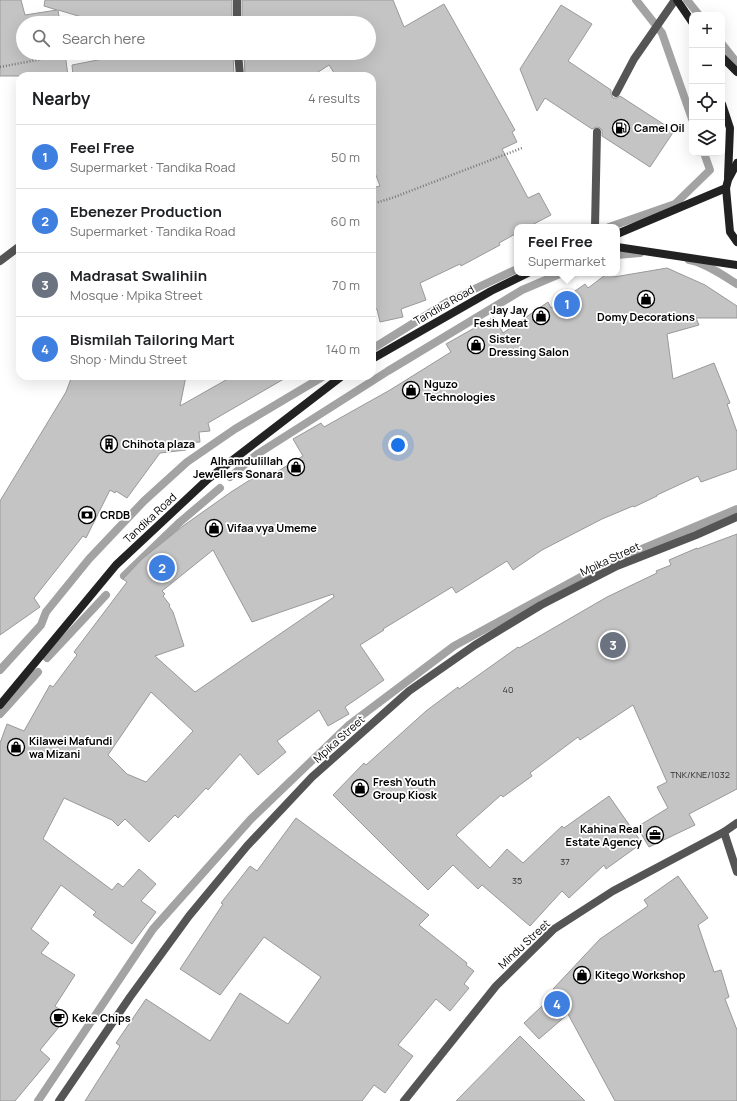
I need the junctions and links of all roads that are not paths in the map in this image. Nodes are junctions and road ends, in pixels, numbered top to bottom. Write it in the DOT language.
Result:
graph roads {
  1 [pos="237,0"];
  2 [pos="676,0"];
  3 [pos="237,16"];
  4 [pos="689,18"];
  5 [pos="239,60"];
  6 [pos="725,60"];
  7 [pos="240,72"];
  8 [pos="737,72"];
  9 [pos="616,93"];
  10 [pos="725,113"];
  11 [pos="597,132"];
  12 [pos="737,163"];
  13 [pos="727,184"];
  14 [pos="595,224"];
  15 [pos="620,233"];
  16 [pos="737,242"];
  17 [pos="620,247"];
  18 [pos="16,249"];
  19 [pos="0,261"];
  20 [pos="737,265"];
  21 [pos="522,276"];
  22 [pos="376,357"];
  23 [pos="337,380"];
  24 [pos="737,517"];
  25 [pos="0,705"];
  26 [pos="737,823"];
  27 [pos="724,832"];
  28 [pos="737,872"];
  29 [pos="59,1101"];
  30 [pos="404,1101"];
  1 -- 3 [label="street"];
  2 -- 4 [label="street"];
  2 -- 9 [label="street"];
  5 -- 7 [label="street"];
  6 -- 8 [label="street"];
  10 -- 13 [label="street"];
  11 -- 14 [label="street"];
  12 -- 13 [label="street"];
  13 -- 15 [label="street"];
  13 -- 16 [label="street"];
  17 -- 20 [label="street"];
  18 -- 19 [label="street"];
  21 -- 22 [label="street, Tandika Road"];
  23 -- 25 [label="street, Tandika Road"];
  24 -- 29 [label="street, Mpika Street"];
  26 -- 27 [label="street, Mindu Street"];
  27 -- 28 [label="street"];
  27 -- 30 [label="street, Mindu Street"];
}
